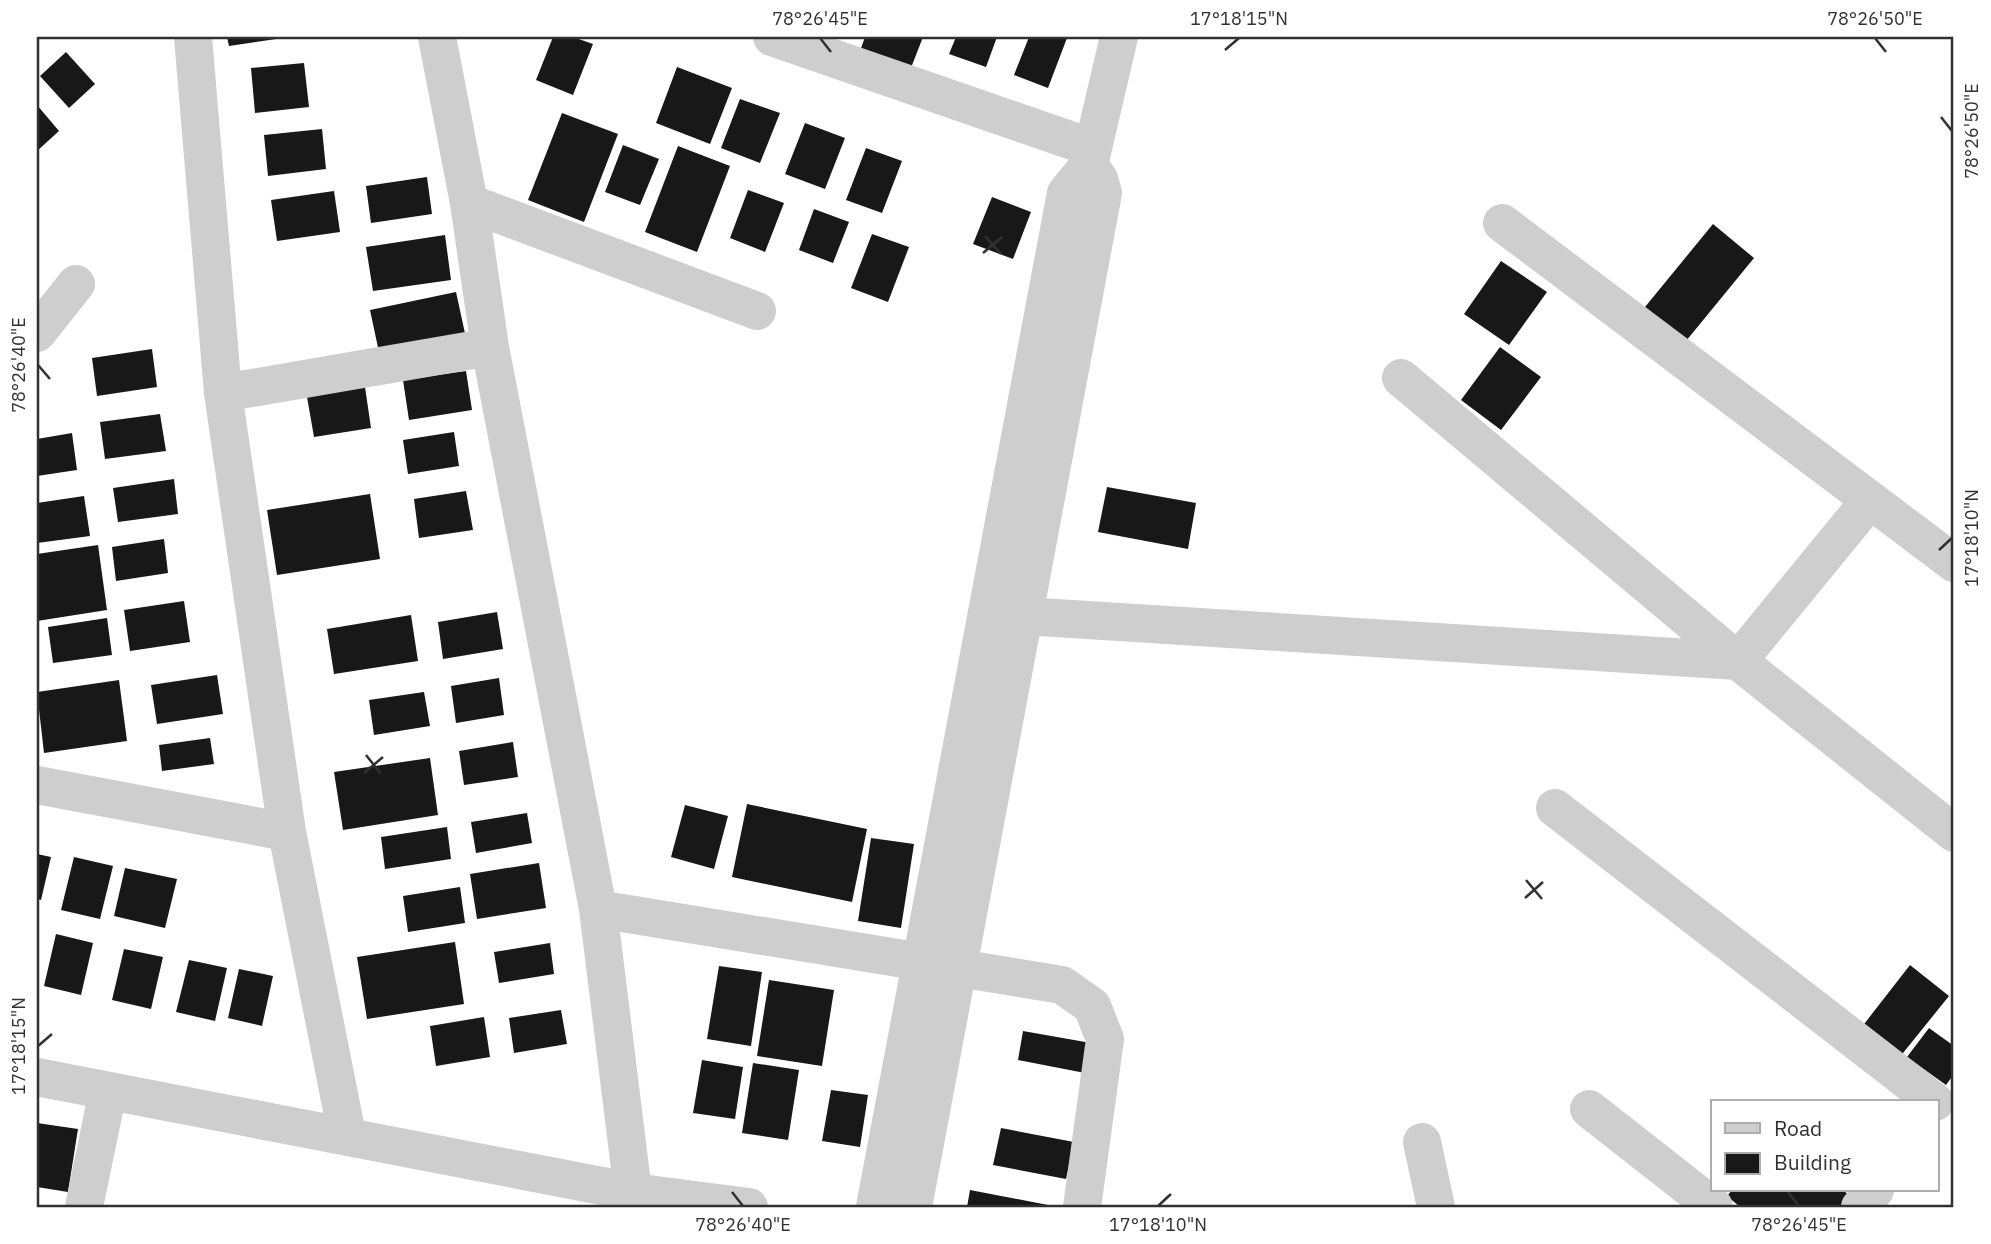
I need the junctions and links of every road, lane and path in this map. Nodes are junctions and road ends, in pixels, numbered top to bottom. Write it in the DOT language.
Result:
graph roads {
  1 [pos="193,37"];
  2 [pos="437,37"];
  3 [pos="772,37"];
  4 [pos="1119,37"];
  5 [pos="1091,157"];
  6 [pos="469,203"];
  7 [pos="1502,223"];
  8 [pos="76,284"];
  9 [pos="757,311"];
  10 [pos="37,333"];
  11 [pos="490,347"];
  12 [pos="1401,378"];
  13 [pos="223,393"];
  14 [pos="1870,500"];
  15 [pos="1954,563"];
  16 [pos="1024,617"];
  17 [pos="1738,660"];
  18 [pos="37,785"];
  19 [pos="1555,808"];
  20 [pos="286,832"];
  21 [pos="1954,833"];
  22 [pos="598,909"];
  23 [pos="939,964"];
  24 [pos="37,1077"];
  25 [pos="107,1091"];
  26 [pos="1934,1100"];
  27 [pos="1589,1109"];
  28 [pos="346,1135"];
  29 [pos="1422,1142"];
  30 [pos="633,1192"];
  31 [pos="1873,1192"];
  32 [pos="84,1207"];
  33 [pos="749,1207"];
  34 [pos="875,1207"];
  35 [pos="913,1207"];
  36 [pos="1082,1207"];
  37 [pos="1436,1207"];
  38 [pos="1714,1207"];
  39 [pos="1860,1207"];
  1 -- 13 [label="street"];
  2 -- 6 [label="street"];
  3 -- 5 [label="street"];
  4 -- 5 [label="street"];
  5 -- 16 [label="street"];
  5 -- 23 [label="street"];
  6 -- 9 [label="street"];
  6 -- 11 [label="street"];
  7 -- 14 [label="street"];
  8 -- 10 [label="street"];
  11 -- 13 [label="street"];
  11 -- 22 [label="street"];
  12 -- 17 [label="street"];
  13 -- 20 [label="street"];
  14 -- 15 [label="street"];
  14 -- 17 [label="street"];
  16 -- 17 [label="street"];
  16 -- 23 [label="street"];
  17 -- 21 [label="street"];
  18 -- 20 [label="street"];
  19 -- 26 [label="street"];
  20 -- 28 [label="street"];
  22 -- 23 [label="street"];
  22 -- 30 [label="street"];
  23 -- 34 [label="street"];
  23 -- 35 [label="street"];
  23 -- 36 [label="street"];
  24 -- 25 [label="street"];
  25 -- 28 [label="street"];
  25 -- 32 [label="street"];
  27 -- 38 [label="street"];
  28 -- 30 [label="street"];
  29 -- 37 [label="street"];
  30 -- 33 [label="street"];
  31 -- 39 [label="street"];
}
